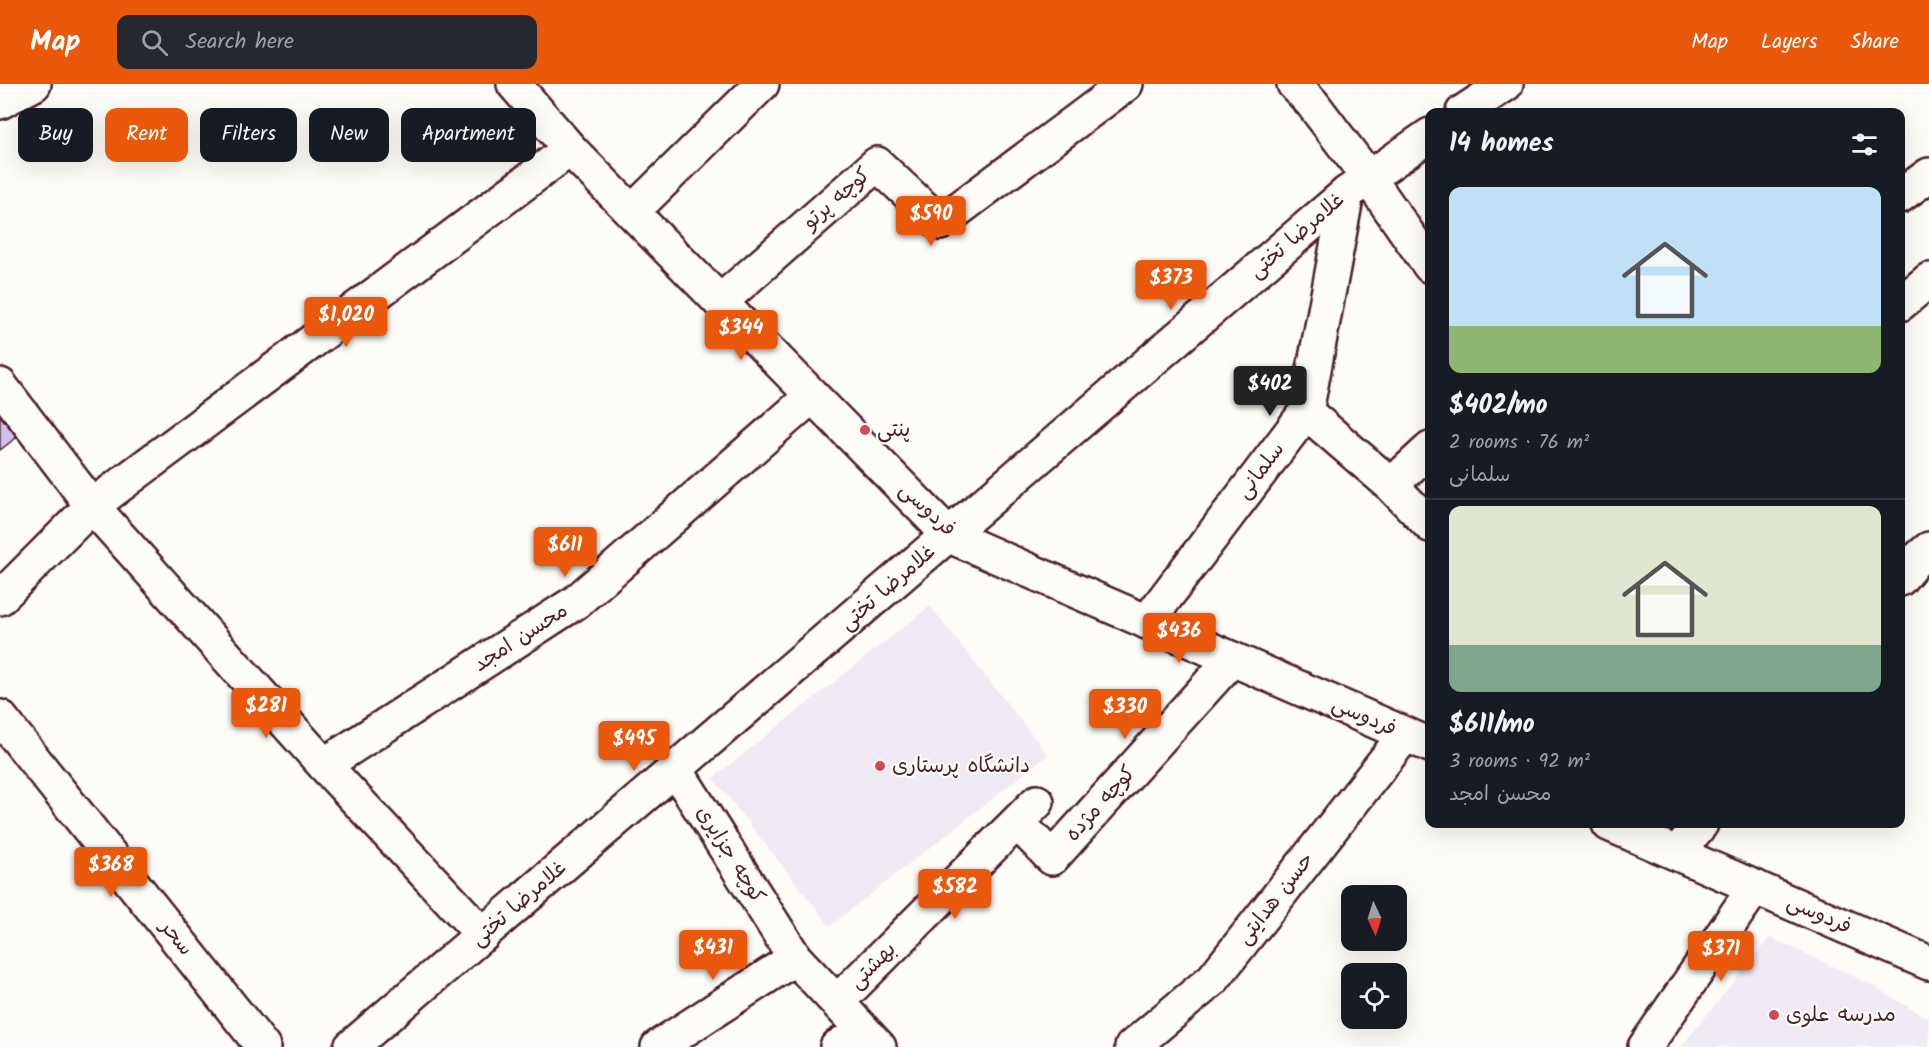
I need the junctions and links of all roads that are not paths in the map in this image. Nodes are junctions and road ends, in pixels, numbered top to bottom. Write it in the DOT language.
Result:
graph roads {
  1 [pos="34,84"];
  2 [pos="514,84"];
  3 [pos="762,84"];
  4 [pos="1126,84"];
  5 [pos="1294,84"];
  6 [pos="1506,84"];
  7 [pos="0,102"];
  8 [pos="1469,108"];
  9 [pos="1425,138"];
  10 [pos="570,149"];
  11 [pos="1929,175"];
  12 [pos="1357,185"];
  13 [pos="1905,192"];
  14 [pos="632,212"];
  15 [pos="1425,260"];
  16 [pos="1929,280"];
  17 [pos="1905,300"];
  18 [pos="720,302"];
  19 [pos="0,385"];
  20 [pos="812,396"];
  21 [pos="1306,412"];
  22 [pos="1425,453"];
  23 [pos="1391,484"];
  24 [pos="92,506"];
  25 [pos="1425,520"];
  26 [pos="950,536"];
  27 [pos="0,598"];
  28 [pos="1147,622"];
  29 [pos="1232,659"];
  30 [pos="0,717"];
  31 [pos="1418,740"];
  32 [pos="324,765"];
  33 [pos="676,770"];
  34 [pos="1027,812"];
  35 [pos="1618,828"];
  36 [pos="1698,828"];
  37 [pos="1677,853"];
  38 [pos="1755,887"];
  39 [pos="483,935"];
  40 [pos="795,958"];
  41 [pos="1929,963"];
  42 [pos="837,1002"];
  43 [pos="860,1041"];
  44 [pos="263,1047"];
  45 [pos="351,1047"];
  46 [pos="658,1047"];
  47 [pos="1132,1047"];
  48 [pos="1645,1047"];
  1 -- 7 [label="street"];
  2 -- 10 [label="street, فردوسی"];
  3 -- 14 [label="street"];
  4 -- 18 [label="street, کوچه پرتو"];
  5 -- 12 [label="street"];
  6 -- 8 [label="street"];
  9 -- 12 [label="street, غلامرضا تختی"];
  10 -- 14 [label="street, فردوسی"];
  10 -- 24 [label="street"];
  11 -- 13 [label="street"];
  12 -- 15 [label="street"];
  12 -- 21 [label="street, سلمانی"];
  12 -- 26 [label="street, غلامرضا تختی"];
  14 -- 18 [label="street, فردوسی"];
  16 -- 17 [label="street"];
  18 -- 20 [label="street, فردوسی"];
  19 -- 24 [label="street"];
  20 -- 26 [label="street, فردوسی"];
  20 -- 32 [label="street, محسن امجد"];
  21 -- 23 [label="street"];
  21 -- 28 [label="street, سلمانی"];
  22 -- 23 [label="street"];
  23 -- 25 [label="street"];
  24 -- 27 [label="street"];
  24 -- 32 [label="street"];
  26 -- 28 [label="street, فردوسی"];
  26 -- 33 [label="street, غلامرضا تختی"];
  28 -- 29 [label="street, فردوسی"];
  29 -- 31 [label="street, فردوسی"];
  29 -- 34 [label="street, کوچه مژده"];
  30 -- 44 [label="street, سحر"];
  31 -- 47 [label="street, حسن هدایتی"];
  32 -- 39 [label="street"];
  33 -- 39 [label="street, غلامرضا تختی"];
  33 -- 40 [label="street, کوچه جزایری"];
  34 -- 42 [label="street, بهشتی"];
  35 -- 37 [label="street, فردوسی"];
  36 -- 37 [label="street"];
  37 -- 38 [label="street, فردوسی"];
  38 -- 41 [label="street, فردوسی"];
  38 -- 48 [label="street"];
  39 -- 45 [label="street, غلامرضا تختی"];
  40 -- 42 [label="street, کوچه جزایری"];
  40 -- 46 [label="street"];
  42 -- 43 [label="street, کوچه جزایری"];
}
